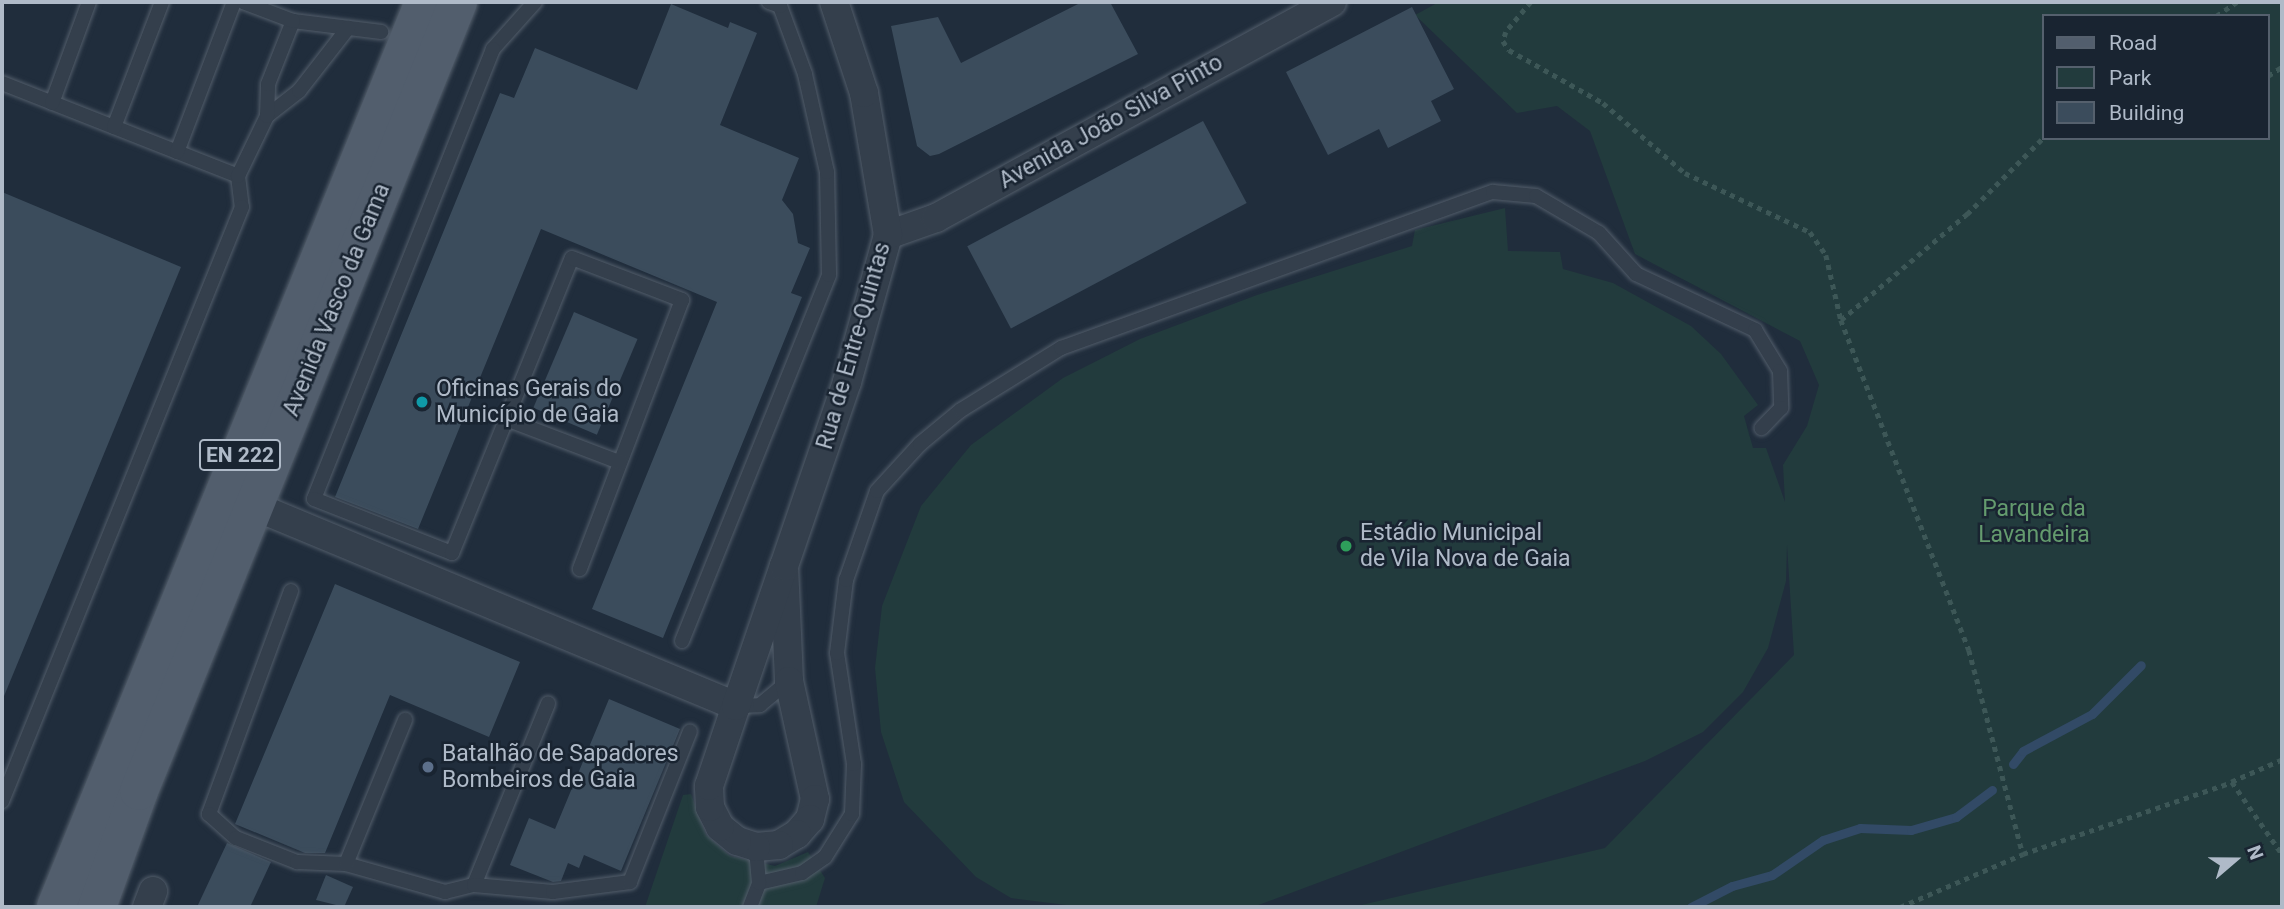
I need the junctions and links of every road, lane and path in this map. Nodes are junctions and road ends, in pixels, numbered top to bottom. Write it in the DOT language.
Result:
graph roads {
  1 [pos="89,2"];
  2 [pos="162,2"];
  3 [pos="234,2"];
  4 [pos="243,2"];
  5 [pos="424,2"];
  6 [pos="458,2"];
  7 [pos="536,2"];
  8 [pos="834,2"];
  9 [pos="1332,2"];
  10 [pos="1531,2"];
  11 [pos="2237,2"];
  12 [pos="776,3"];
  13 [pos="2219,14"];
  14 [pos="293,21"];
  15 [pos="348,28"];
  16 [pos="381,32"];
  17 [pos="2,83"];
  18 [pos="52,103"];
  19 [pos="267,116"];
  20 [pos="114,127"];
  21 [pos="2042,138"];
  22 [pos="177,152"];
  23 [pos="238,176"];
  24 [pos="887,235"];
  25 [pos="1841,320"];
  26 [pos="506,419"];
  27 [pos="1762,428"];
  28 [pos="619,462"];
  29 [pos="254,506"];
  30 [pos="784,566"];
  31 [pos="580,569"];
  32 [pos="291,591"];
  33 [pos="682,641"];
  34 [pos="170,670"];
  35 [pos="789,681"];
  36 [pos="548,704"];
  37 [pos="748,705"];
  38 [pos="405,720"];
  39 [pos="690,731"];
  40 [pos="2282,760"];
  41 [pos="2232,782"];
  42 [pos="2,801"];
  43 [pos="756,848"];
  44 [pos="2023,854"];
  45 [pos="2282,854"];
  46 [pos="346,864"];
  47 [pos="759,883"];
  48 [pos="474,885"];
  49 [pos="56,907"];
  50 [pos="97,907"];
  51 [pos="750,907"];
  52 [pos="1900,907"];
  1 -- 18 [label="lane"];
  2 -- 20 [label="lane"];
  3 -- 22 [label="lane"];
  4 -- 14 [label="lane"];
  5 -- 34 [label="main road, Avenida Vasco da Gama / EN 222"];
  6 -- 29 [label="main road, Avenida Vasco da Gama / EN 222"];
  7 -- 26 [label="lane"];
  8 -- 24 [label="street, Rua de Entre-Quintas"];
  9 -- 24 [label="street, Avenida João Silva Pinto"];
  10 -- 25 [label="path"];
  11 -- 13 [label="path"];
  12 -- 33 [label="lane"];
  14 -- 15 [label="lane"];
  14 -- 19 [label="lane"];
  15 -- 16 [label="lane"];
  15 -- 19 [label="lane"];
  17 -- 18 [label="lane"];
  18 -- 20 [label="lane"];
  19 -- 23 [label="lane"];
  20 -- 22 [label="lane"];
  21 -- 25 [label="path"];
  22 -- 23 [label="lane"];
  23 -- 42 [label="lane"];
  24 -- 30 [label="street, Rua de Entre-Quintas"];
  25 -- 44 [label="path"];
  26 -- 28 [label="lane"];
  26 -- 28 [label="lane"];
  27 -- 47 [label="lane"];
  28 -- 31 [label="lane"];
  29 -- 34 [label="main road, Avenida Vasco da Gama / EN 222"];
  29 -- 37 [label="street"];
  30 -- 35 [label="street, Rua de Entre-Quintas"];
  30 -- 37 [label="street, Rua de Entre-Quintas"];
  32 -- 46 [label="lane"];
  34 -- 49 [label="main road, Avenida Vasco da Gama / EN 222"];
  34 -- 50 [label="main road, Avenida Vasco da Gama / EN 222"];
  35 -- 37 [label="lane"];
  35 -- 43 [label="street, Rua de Entre-Quintas"];
  36 -- 48 [label="lane"];
  37 -- 43 [label="street, Rua de Entre-Quintas"];
  38 -- 46 [label="lane"];
  39 -- 48 [label="lane"];
  40 -- 41 [label="path"];
  41 -- 44 [label="path"];
  41 -- 45 [label="path"];
  43 -- 47 [label="lane"];
  44 -- 52 [label="path"];
  46 -- 48 [label="lane"];
  47 -- 51 [label="lane"];
}
